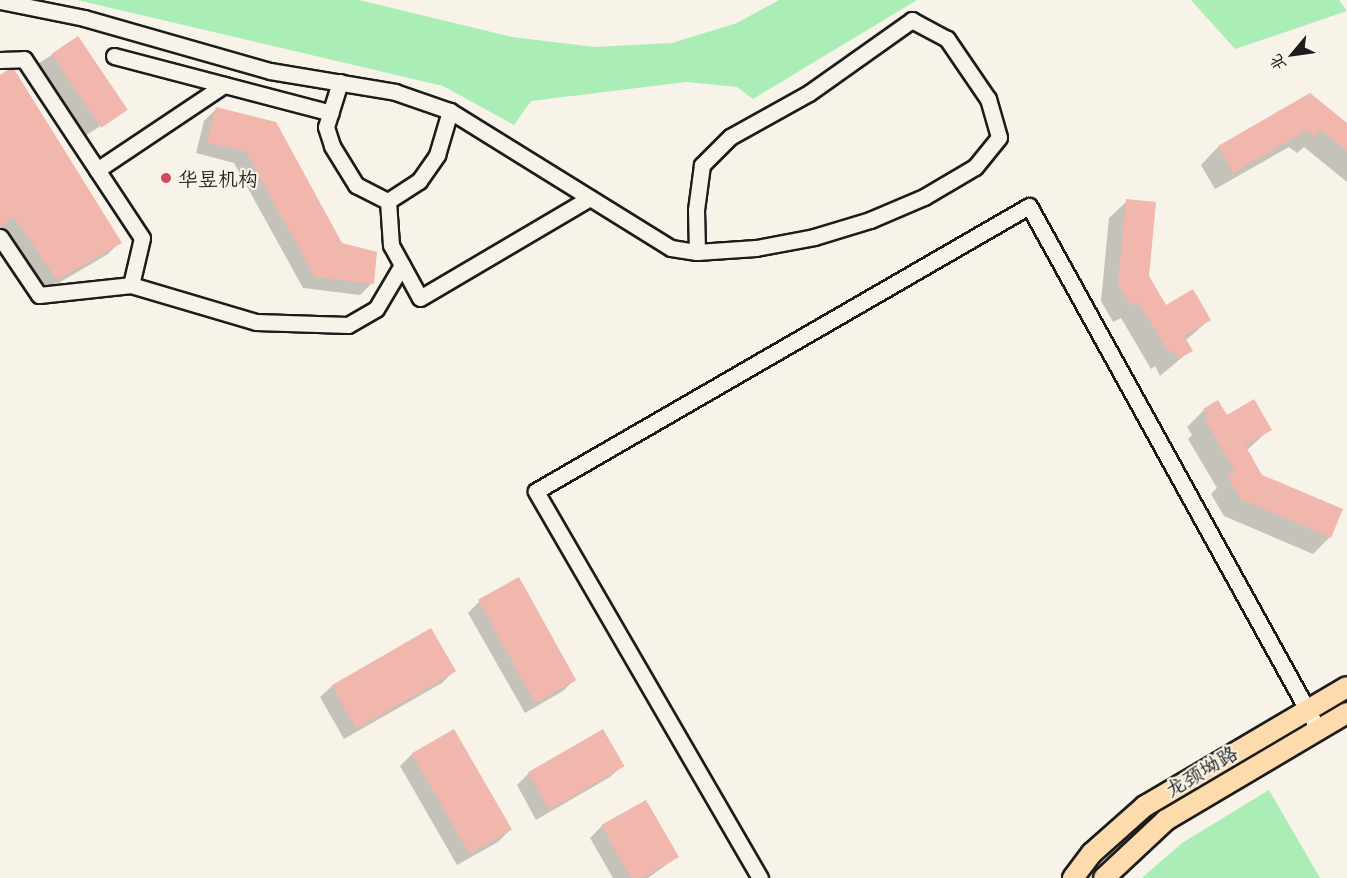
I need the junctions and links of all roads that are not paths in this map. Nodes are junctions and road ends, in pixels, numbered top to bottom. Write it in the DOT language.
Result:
graph roads {
  1 [pos="0,1"];
  2 [pos="114,56"];
  3 [pos="0,60"];
  4 [pos="340,82"];
  5 [pos="224,85"];
  6 [pos="450,111"];
  7 [pos="331,113"];
  8 [pos="97,170"];
  9 [pos="590,198"];
  10 [pos="388,201"];
  11 [pos="0,237"];
  12 [pos="697,252"];
  13 [pos="402,265"];
  14 [pos="131,285"];
  15 [pos="1347,687"];
  16 [pos="1307,710"];
  17 [pos="1347,713"];
  18 [pos="1318,729"];
  19 [pos="760,878"];
  20 [pos="1073,878"];
  21 [pos="1104,878"];
  1 -- 4 [label="street"];
  2 -- 5 [label="street"];
  3 -- 8 [label="street"];
  4 -- 6 [label="street"];
  4 -- 7 [label="street"];
  5 -- 7 [label="street"];
  5 -- 8 [label="street"];
  6 -- 9 [label="street"];
  6 -- 10 [label="street"];
  7 -- 10 [label="street"];
  8 -- 14 [label="street"];
  9 -- 12 [label="street"];
  9 -- 13 [label="street"];
  10 -- 13 [label="street"];
  11 -- 14 [label="street"];
  12 -- 12 [label="street"];
  13 -- 14 [label="street"];
  15 -- 16 [label="main road, 龙颈坳路"];
  16 -- 18 [label="street"];
  16 -- 19 [label="street"];
  16 -- 20 [label="main road, 龙颈坳路"];
  17 -- 18 [label="main road, 龙颈坳路"];
  18 -- 21 [label="main road, 龙颈坳路"];
}
